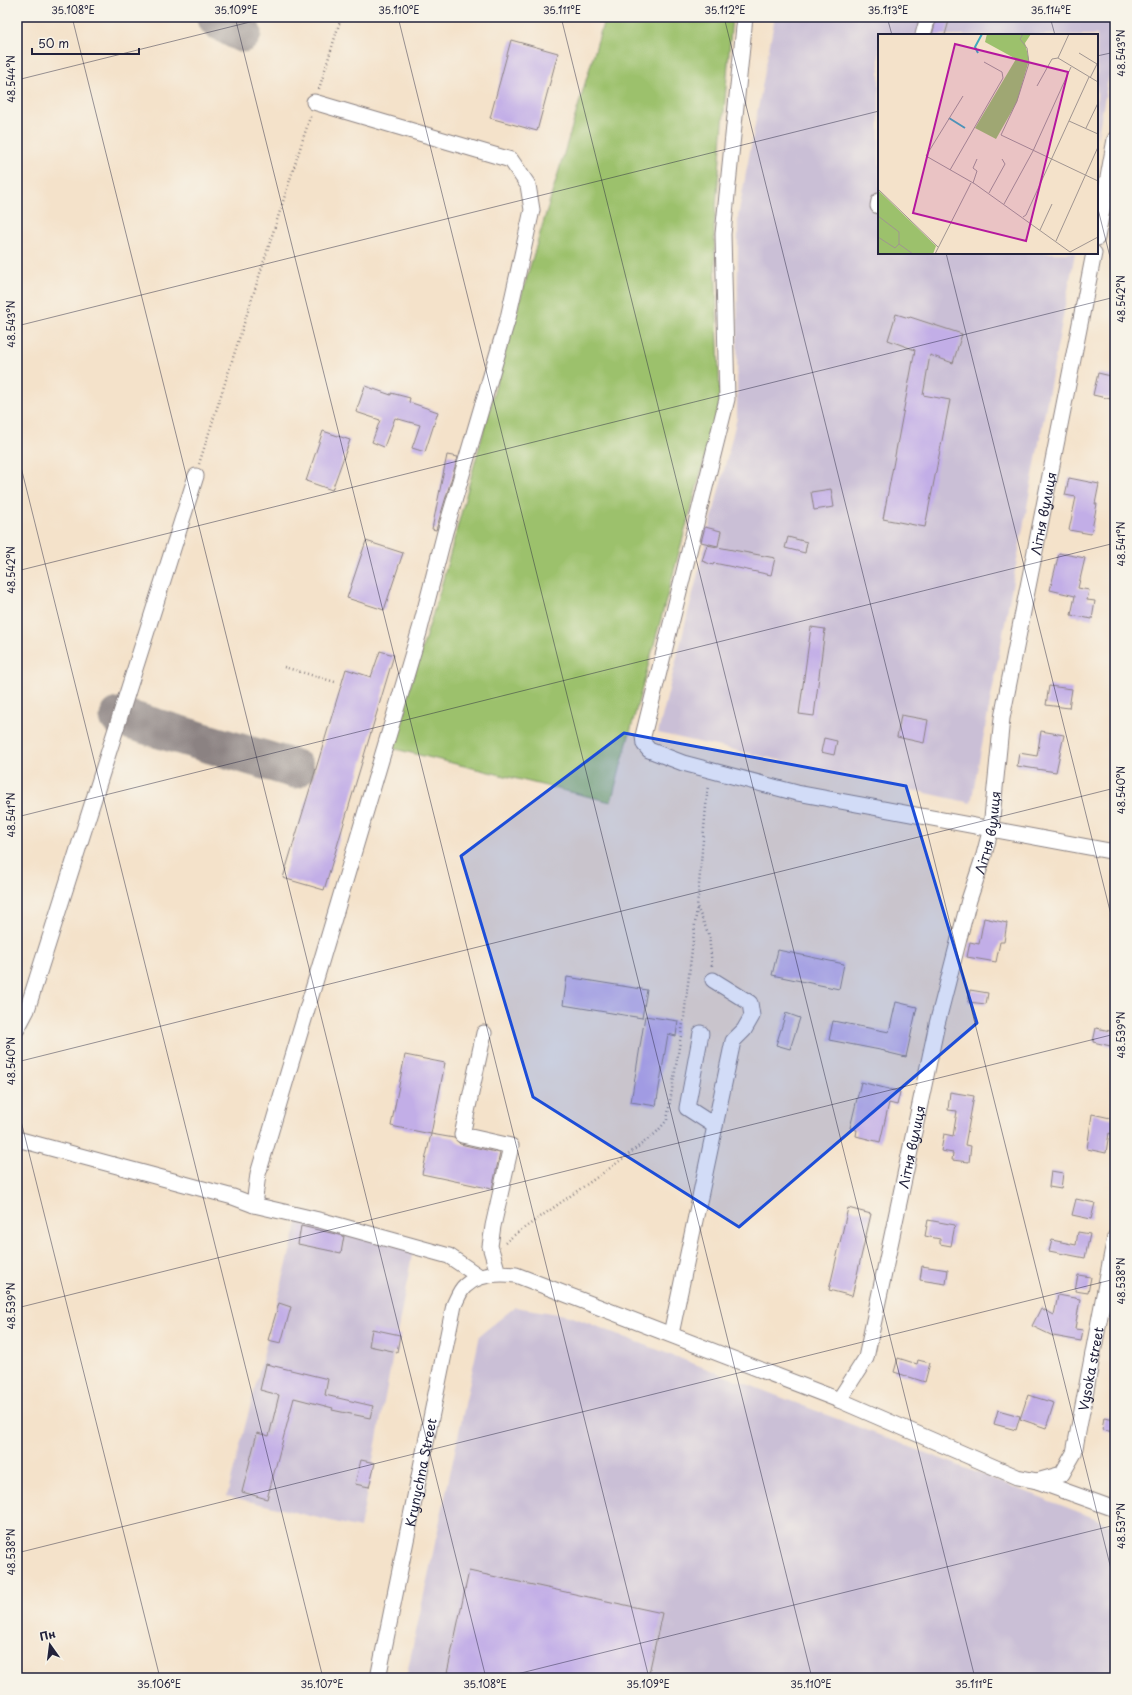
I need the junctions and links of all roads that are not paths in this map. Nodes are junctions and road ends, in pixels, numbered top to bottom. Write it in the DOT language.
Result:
graph roads {
  1 [pos="745,17"];
  2 [pos="928,17"];
  3 [pos="923,34"];
  4 [pos="314,102"];
  5 [pos="1115,139"];
  6 [pos="1098,232"];
  7 [pos="1094,254"];
  8 [pos="196,476"];
  9 [pos="991,828"];
  10 [pos="1115,852"];
  11 [pos="713,980"];
  12 [pos="17,1029"];
  13 [pos="701,1032"];
  14 [pos="484,1033"];
  15 [pos="715,1126"];
  16 [pos="17,1139"];
  17 [pos="254,1205"];
  18 [pos="1115,1237"];
  19 [pos="498,1273"];
  20 [pos="480,1277"];
  21 [pos="671,1334"];
  22 [pos="839,1400"];
  23 [pos="1037,1480"];
  24 [pos="1115,1509"];
  25 [pos="378,1678"];
  1 -- 9 [label="street"];
  2 -- 3 [label="street"];
  4 -- 17 [label="street"];
  5 -- 6 [label="street"];
  7 -- 9 [label="street, Літня вулиця"];
  8 -- 12 [label="street"];
  9 -- 10 [label="street"];
  9 -- 22 [label="street, Літня вулиця"];
  11 -- 15 [label="street"];
  13 -- 15 [label="street"];
  14 -- 19 [label="street"];
  15 -- 21 [label="street"];
  16 -- 17 [label="street"];
  17 -- 20 [label="street"];
  18 -- 23 [label="street, Vysoka street"];
  19 -- 20 [label="street"];
  19 -- 21 [label="street"];
  20 -- 25 [label="street, Krynychna Street"];
  21 -- 22 [label="street"];
  22 -- 23 [label="street"];
  23 -- 24 [label="street"];
}
